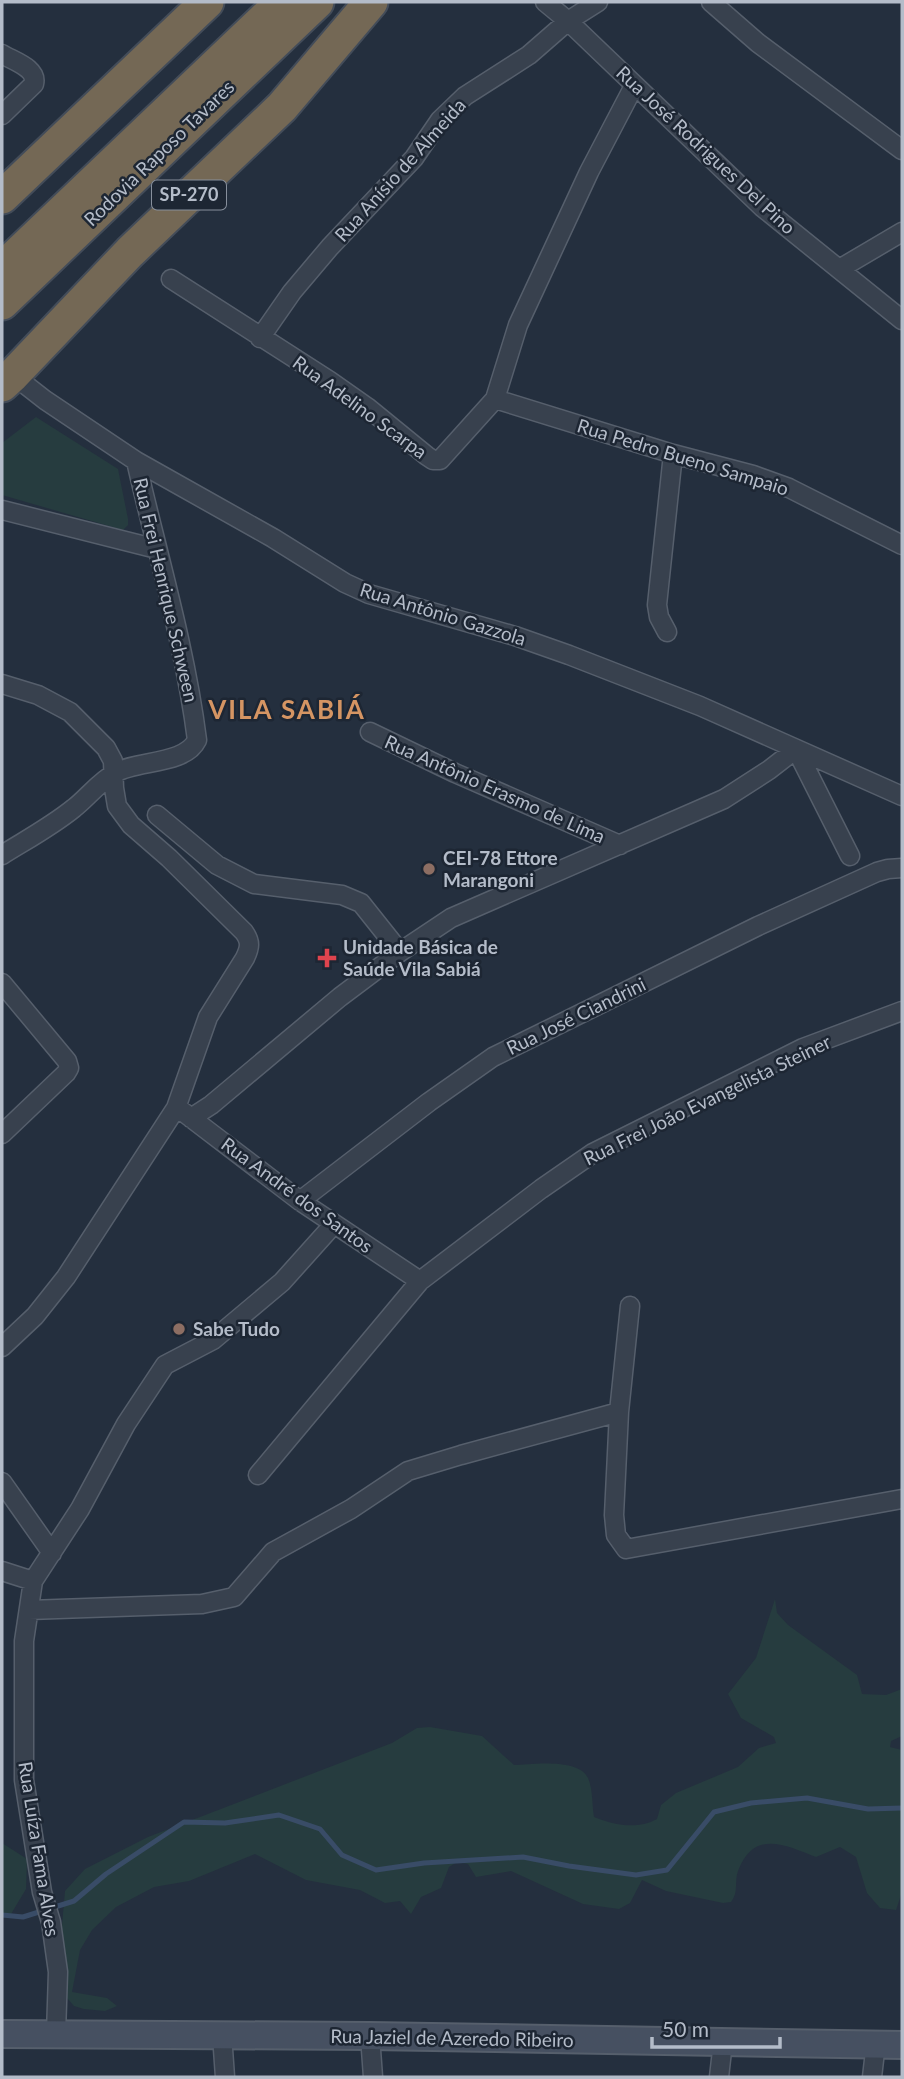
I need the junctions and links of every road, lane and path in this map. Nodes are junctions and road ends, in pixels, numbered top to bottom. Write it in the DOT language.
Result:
graph roads {
  1 [pos="207,2"];
  2 [pos="282,2"];
  3 [pos="317,2"];
  4 [pos="371,2"];
  5 [pos="545,2"];
  6 [pos="598,2"];
  7 [pos="712,2"];
  8 [pos="568,21"];
  9 [pos="2,54"];
  10 [pos="634,86"];
  11 [pos="2,115"];
  12 [pos="902,150"];
  13 [pos="2,197"];
  14 [pos="902,232"];
  15 [pos="841,268"];
  16 [pos="2,269"];
  17 [pos="170,279"];
  18 [pos="2,303"];
  19 [pos="902,320"];
  20 [pos="260,338"];
  21 [pos="8,380"];
  22 [pos="495,399"];
  23 [pos="673,454"];
  24 [pos="136,461"];
  25 [pos="2,510"];
  26 [pos="902,545"];
  27 [pos="157,549"];
  28 [pos="667,632"];
  29 [pos="2,684"];
  30 [pos="370,732"];
  31 [pos="796,750"];
  32 [pos="114,773"];
  33 [pos="902,796"];
  34 [pos="157,814"];
  35 [pos="620,845"];
  36 [pos="2,855"];
  37 [pos="850,856"];
  38 [pos="902,868"];
  39 [pos="877,872"];
  40 [pos="854,884"];
  41 [pos="400,952"];
  42 [pos="2,983"];
  43 [pos="902,1011"];
  44 [pos="184,1113"];
  45 [pos="2,1134"];
  46 [pos="300,1201"];
  47 [pos="334,1224"];
  48 [pos="420,1281"];
  49 [pos="631,1306"];
  50 [pos="2,1347"];
  51 [pos="619,1412"];
  52 [pos="258,1475"];
  53 [pos="2,1482"];
  54 [pos="902,1499"];
  55 [pos="52,1553"];
  56 [pos="2,1571"];
  57 [pos="33,1581"];
  58 [pos="29,1610"];
  59 [pos="2,2034"];
  60 [pos="56,2034"];
  61 [pos="222,2035"];
  62 [pos="370,2036"];
  63 [pos="723,2042"];
  64 [pos="876,2043"];
  65 [pos="902,2045"];
  66 [pos="225,2077"];
  67 [pos="373,2077"];
  68 [pos="719,2077"];
  69 [pos="872,2077"];
  1 -- 13 [label="highway"];
  2 -- 16 [label="highway, Rodovia Raposo Tavares"];
  3 -- 18 [label="highway, Rodovia Raposo Tavares / SP-270"];
  4 -- 21 [label="highway, SP-270"];
  5 -- 8 [label="street, Rua José Rodrigues Del Pino"];
  6 -- 8 [label="street, Rua Anísio de Almeida"];
  7 -- 12 [label="street"];
  8 -- 10 [label="street, Rua José Rodrigues Del Pino"];
  8 -- 20 [label="street, Rua Anísio de Almeida"];
  9 -- 11 [label="street"];
  10 -- 15 [label="street, Rua José Rodrigues Del Pino"];
  10 -- 22 [label="street, Rua Adelino Scarpa"];
  14 -- 15 [label="street"];
  15 -- 19 [label="street, Rua José Rodrigues Del Pino"];
  17 -- 20 [label="street, Rua Adelino Scarpa"];
  20 -- 22 [label="street, Rua Adelino Scarpa"];
  21 -- 24 [label="street, Rua Antônio Gazzola"];
  22 -- 23 [label="street, Rua Pedro Bueno Sampaio"];
  23 -- 26 [label="street, Rua Pedro Bueno Sampaio"];
  23 -- 28 [label="street"];
  24 -- 27 [label="street, Rua Frei Henrique Schween"];
  24 -- 31 [label="street, Rua Antônio Gazzola"];
  25 -- 27 [label="street"];
  27 -- 32 [label="street, Rua Frei Henrique Schween"];
  29 -- 32 [label="street"];
  30 -- 35 [label="street, Rua Antônio Erasmo de Lima"];
  31 -- 33 [label="street, Rua Antônio Gazzola"];
  31 -- 35 [label="street"];
  31 -- 37 [label="street"];
  32 -- 36 [label="street, Rua Frei Henrique Schween"];
  32 -- 44 [label="street"];
  34 -- 41 [label="street"];
  35 -- 41 [label="street"];
  37 -- 39 [label="street"];
  37 -- 40 [label="street"];
  38 -- 39 [label="street"];
  39 -- 40 [label="street, Rua José Ciandrini"];
  40 -- 46 [label="street, Rua José Ciandrini"];
  41 -- 44 [label="street"];
  42 -- 45 [label="street"];
  43 -- 48 [label="street, Rua Frei João Evangelista Steiner"];
  44 -- 46 [label="street, Rua André dos Santos"];
  44 -- 50 [label="street"];
  46 -- 47 [label="street, Rua André dos Santos"];
  47 -- 48 [label="street, Rua André dos Santos"];
  47 -- 55 [label="street"];
  48 -- 52 [label="street, Rua Frei João Evangelista Steiner"];
  49 -- 51 [label="street"];
  51 -- 54 [label="street"];
  51 -- 58 [label="street"];
  53 -- 55 [label="street"];
  55 -- 57 [label="street"];
  56 -- 57 [label="street"];
  57 -- 58 [label="street, Rua Luíza Fama Alves"];
  58 -- 60 [label="street, Rua Luíza Fama Alves"];
  59 -- 60 [label="street, Rua Jaziel de Azeredo Ribeiro"];
  60 -- 61 [label="street, Rua Jaziel de Azeredo Ribeiro"];
  61 -- 62 [label="street, Rua Jaziel de Azeredo Ribeiro"];
  61 -- 66 [label="street"];
  62 -- 63 [label="street, Rua Jaziel de Azeredo Ribeiro"];
  62 -- 67 [label="street"];
  63 -- 64 [label="street, Rua Jaziel de Azeredo Ribeiro"];
  63 -- 68 [label="street"];
  64 -- 65 [label="street, Rua Jaziel de Azeredo Ribeiro"];
  64 -- 69 [label="street"];
}
